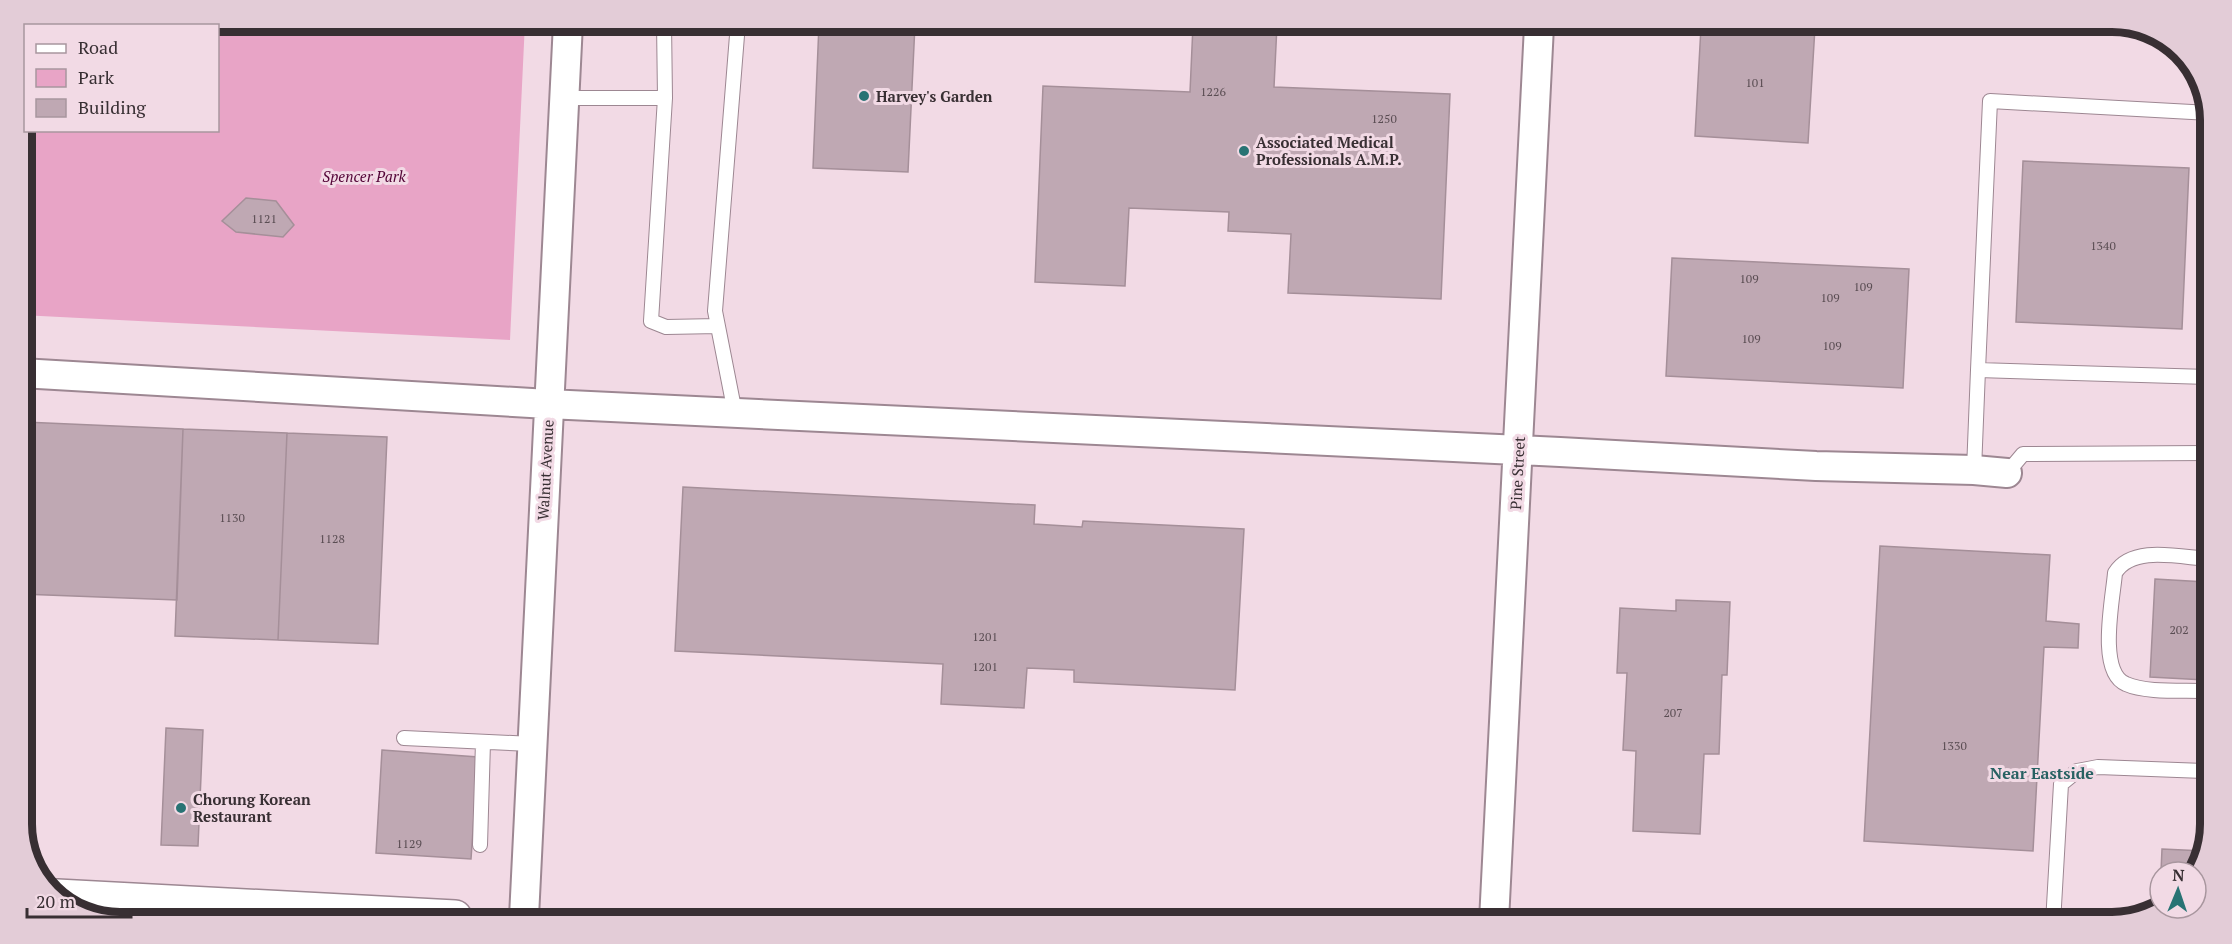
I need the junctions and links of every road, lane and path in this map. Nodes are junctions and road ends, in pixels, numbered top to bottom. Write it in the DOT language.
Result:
graph roads {
  1 [pos="568,32"];
  2 [pos="664,32"];
  3 [pos="737,32"];
  4 [pos="1539,32"];
  5 [pos="564,98"];
  6 [pos="665,98"];
  7 [pos="2200,111"];
  8 [pos="718,326"];
  9 [pos="1978,370"];
  10 [pos="32,374"];
  11 [pos="2200,377"];
  12 [pos="548,404"];
  13 [pos="735,413"];
  14 [pos="1518,450"];
  15 [pos="2200,453"];
  16 [pos="1974,470"];
  17 [pos="2007,473"];
  18 [pos="2200,559"];
  19 [pos="2200,691"];
  20 [pos="404,738"];
  21 [pos="483,742"];
  22 [pos="532,744"];
  23 [pos="2200,771"];
  24 [pos="480,845"];
  25 [pos="69,897"];
  26 [pos="360,912"];
  27 [pos="524,912"];
  28 [pos="1494,912"];
  29 [pos="2054,912"];
  1 -- 5 [label="street, Walnut Avenue"];
  2 -- 6 [label="lane"];
  3 -- 8 [label="lane"];
  4 -- 14 [label="street, Pine Street"];
  5 -- 6 [label="lane"];
  5 -- 12 [label="street, Walnut Avenue"];
  6 -- 8 [label="lane"];
  7 -- 9 [label="lane"];
  8 -- 13 [label="lane"];
  9 -- 11 [label="lane"];
  9 -- 16 [label="lane"];
  10 -- 12 [label="street"];
  12 -- 13 [label="street"];
  12 -- 22 [label="street, Walnut Avenue"];
  13 -- 14 [label="street"];
  14 -- 16 [label="street"];
  14 -- 28 [label="street, Pine Street"];
  15 -- 17 [label="lane"];
  16 -- 17 [label="street"];
  18 -- 19 [label="lane"];
  20 -- 21 [label="lane"];
  21 -- 22 [label="lane"];
  21 -- 24 [label="lane"];
  22 -- 27 [label="street, Walnut Avenue"];
  23 -- 29 [label="lane"];
  25 -- 26 [label="street"];
}
